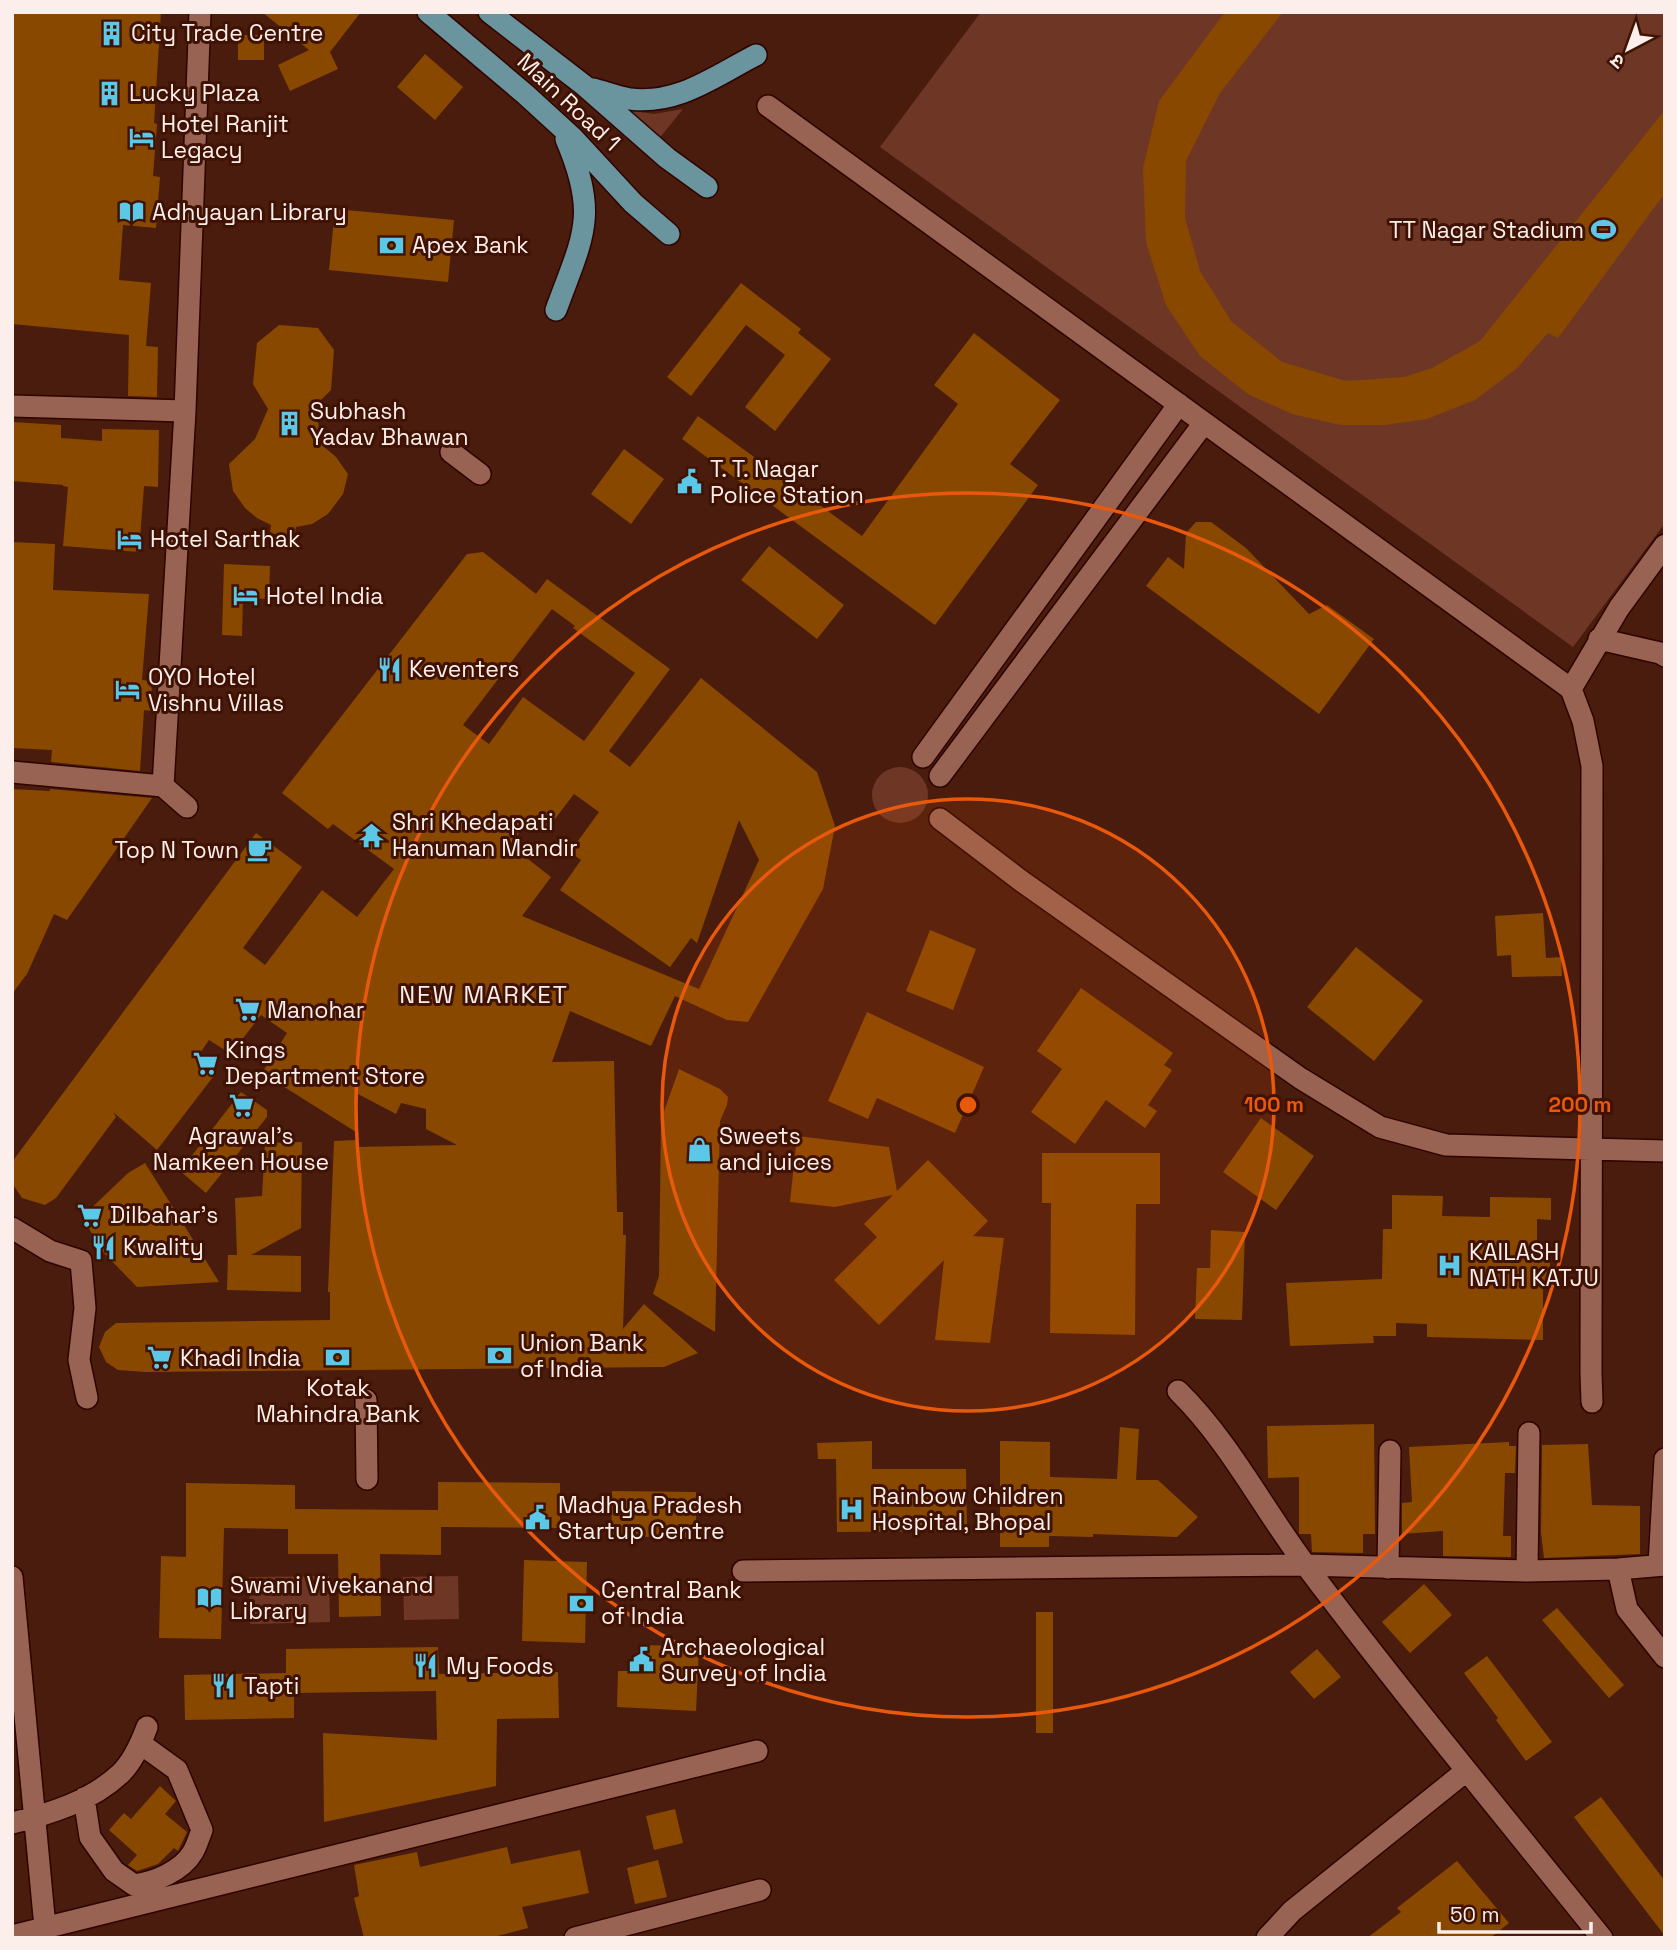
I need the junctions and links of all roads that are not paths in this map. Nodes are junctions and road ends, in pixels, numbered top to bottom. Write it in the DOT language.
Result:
graph roads {
  1 [pos="200,12"];
  2 [pos="428,12"];
  3 [pos="489,12"];
  4 [pos="756,55"];
  5 [pos="584,86"];
  6 [pos="768,106"];
  7 [pos="561,128"];
  8 [pos="707,187"];
  9 [pos="669,234"];
  10 [pos="556,310"];
  11 [pos="1179,404"];
  12 [pos="12,405"];
  13 [pos="185,411"];
  14 [pos="1204,423"];
  15 [pos="451,452"];
  16 [pos="480,474"];
  17 [pos="1665,545"];
  18 [pos="1599,639"];
  19 [pos="1663,653"];
  20 [pos="1571,689"];
  21 [pos="923,757"];
  22 [pos="12,772"];
  23 [pos="940,776"];
  24 [pos="163,786"];
  25 [pos="187,807"];
  26 [pos="940,819"];
  27 [pos="1592,1149"];
  28 [pos="1665,1151"];
  29 [pos="12,1228"];
  30 [pos="1178,1391"];
  31 [pos="87,1398"];
  32 [pos="366,1400"];
  33 [pos="1592,1402"];
  34 [pos="1529,1433"];
  35 [pos="1390,1451"];
  36 [pos="1665,1459"];
  37 [pos="367,1479"];
  38 [pos="1305,1565"];
  39 [pos="1662,1565"];
  40 [pos="1388,1568"];
  41 [pos="1618,1569"];
  42 [pos="743,1571"];
  43 [pos="1527,1571"];
  44 [pos="12,1577"];
  45 [pos="1665,1657"];
  46 [pos="757,1751"];
  47 [pos="1466,1771"];
  48 [pos="84,1798"];
  49 [pos="34,1818"];
  50 [pos="12,1823"];
  51 [pos="760,1890"];
  52 [pos="46,1933"];
  53 [pos="12,1936"];
  54 [pos="575,1938"];
  55 [pos="1267,1938"];
  56 [pos="1602,1938"];
  1 -- 13 [label="street"];
  2 -- 7 [label="main road, Main Road 1"];
  3 -- 5 [label="main road, Main Road 1"];
  4 -- 5 [label="main road"];
  5 -- 8 [label="main road, Main Road 1"];
  6 -- 11 [label="street"];
  7 -- 9 [label="main road, Main Road 1"];
  7 -- 10 [label="main road"];
  11 -- 14 [label="street"];
  11 -- 21 [label="street"];
  12 -- 13 [label="street"];
  13 -- 24 [label="street"];
  14 -- 20 [label="street"];
  14 -- 23 [label="street"];
  15 -- 16 [label="street"];
  17 -- 18 [label="street"];
  18 -- 19 [label="street"];
  18 -- 20 [label="street"];
  20 -- 27 [label="street"];
  22 -- 24 [label="street"];
  24 -- 25 [label="street"];
  26 -- 27 [label="street"];
  27 -- 28 [label="street"];
  27 -- 33 [label="street"];
  29 -- 31 [label="street"];
  30 -- 38 [label="street"];
  32 -- 37 [label="street"];
  34 -- 43 [label="street"];
  35 -- 40 [label="street"];
  36 -- 39 [label="street"];
  38 -- 40 [label="street"];
  38 -- 42 [label="street"];
  38 -- 47 [label="street"];
  39 -- 41 [label="street"];
  40 -- 43 [label="street"];
  41 -- 43 [label="street"];
  41 -- 45 [label="street"];
  44 -- 49 [label="street"];
  46 -- 52 [label="street"];
  47 -- 55 [label="street"];
  47 -- 56 [label="street"];
  48 -- 48 [label="street"];
  48 -- 49 [label="street"];
  49 -- 50 [label="street"];
  49 -- 52 [label="street"];
  51 -- 54 [label="street"];
  52 -- 53 [label="street"];
}
